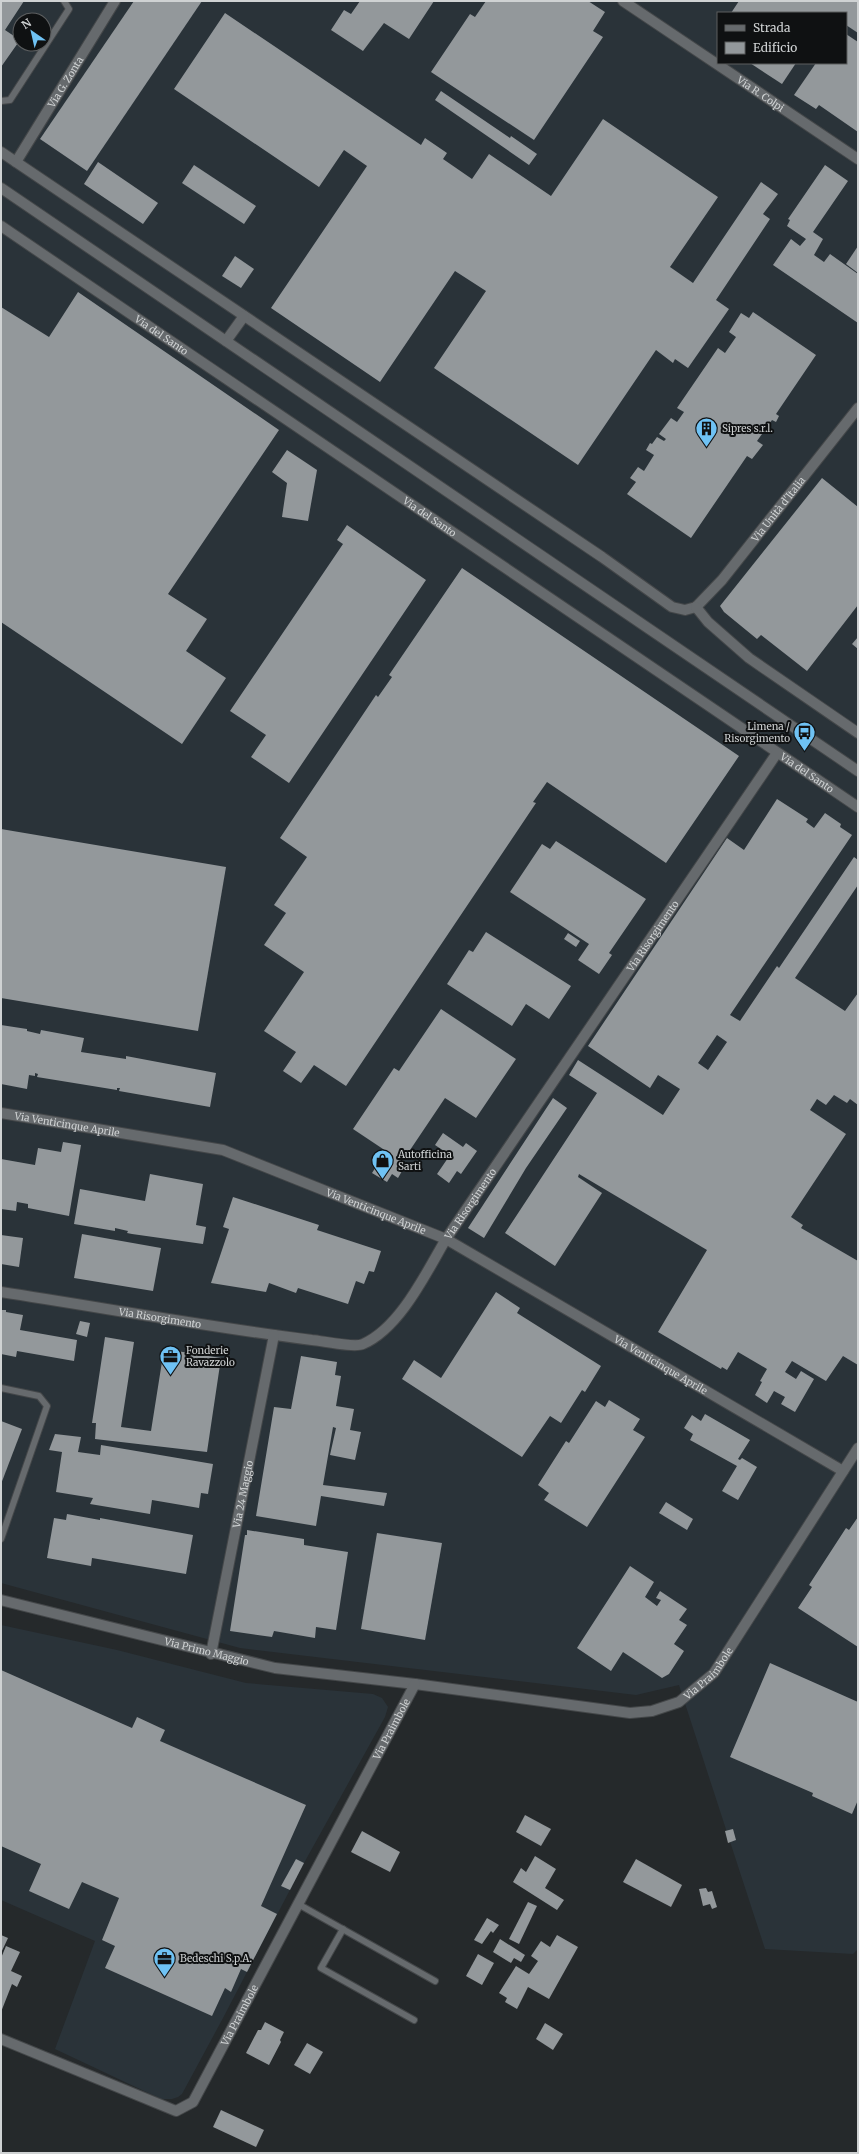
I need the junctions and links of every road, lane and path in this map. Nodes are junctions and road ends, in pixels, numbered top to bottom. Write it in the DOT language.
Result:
graph roads {
  1 [pos="64,1"];
  2 [pos="115,1"];
  3 [pos="624,1"];
  4 [pos="717,64"];
  5 [pos="717,64"];
  6 [pos="1,101"];
  7 [pos="1,152"];
  8 [pos="858,159"];
  9 [pos="16,162"];
  10 [pos="1,188"];
  11 [pos="1,226"];
  12 [pos="244,316"];
  13 [pos="226,341"];
  14 [pos="858,408"];
  15 [pos="696,607"];
  16 [pos="858,733"];
  17 [pos="777,753"];
  18 [pos="857,768"];
  19 [pos="858,807"];
  20 [pos="1,1113"];
  21 [pos="446,1239"];
  22 [pos="1,1292"];
  23 [pos="274,1335"];
  24 [pos="1,1388"];
  25 [pos="858,1448"];
  26 [pos="843,1471"];
  27 [pos="1,1539"];
  28 [pos="1,1600"];
  29 [pos="210,1654"];
  30 [pos="415,1684"];
  31 [pos="298,1904"];
  32 [pos="343,1929"];
  33 [pos="435,1981"];
  34 [pos="414,2020"];
  35 [pos="1,2039"];
  1 -- 6 [label="lane"];
  2 -- 9 [label="street, Via G. Zonta"];
  3 -- 4 [label="street, Via R. Colpi"];
  5 -- 8 [label="street, Via R. Colpi"];
  7 -- 9 [label="street"];
  9 -- 12 [label="street"];
  10 -- 13 [label="street"];
  11 -- 17 [label="street, Via del Santo"];
  12 -- 13 [label="street"];
  12 -- 15 [label="street"];
  13 -- 18 [label="street"];
  14 -- 15 [label="street, Via Unità d'Italia"];
  15 -- 16 [label="street"];
  17 -- 19 [label="street, Via del Santo"];
  17 -- 21 [label="street, Via Risorgimento"];
  20 -- 21 [label="street, Via Venticinque Aprile"];
  21 -- 23 [label="street, Via Risorgimento"];
  21 -- 26 [label="street, Via Venticinque Aprile"];
  22 -- 23 [label="street, Via Risorgimento"];
  23 -- 29 [label="street, Via 24 Maggio"];
  24 -- 27 [label="lane"];
  25 -- 26 [label="street, Via Praimbole"];
  26 -- 30 [label="street, Via Praimbole"];
  28 -- 29 [label="street, Via Primo Maggio"];
  29 -- 30 [label="street, Via Primo Maggio"];
  30 -- 31 [label="street, Via Praimbole"];
  31 -- 32 [label="lane"];
  31 -- 35 [label="street, Via Praimbole"];
  32 -- 33 [label="lane"];
  32 -- 34 [label="lane"];
}
